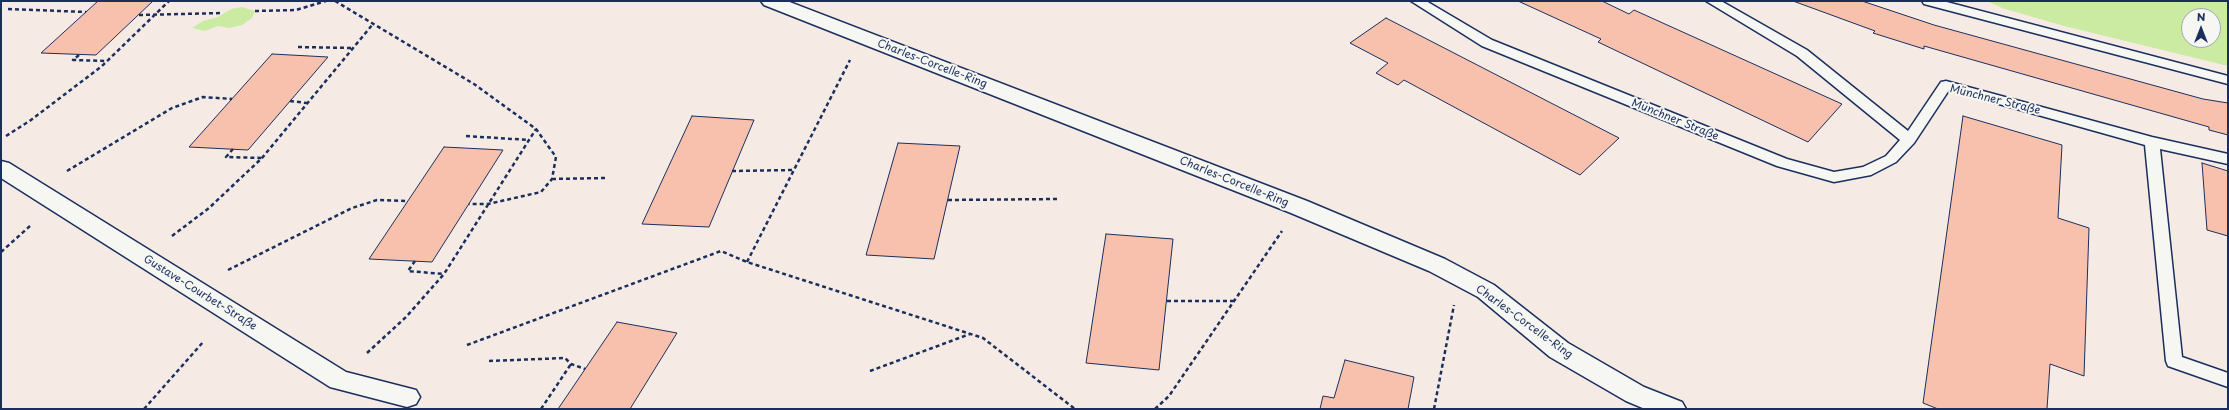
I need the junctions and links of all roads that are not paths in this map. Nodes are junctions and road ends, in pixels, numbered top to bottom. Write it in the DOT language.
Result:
graph roads {
  1 [pos="770,1"];
  2 [pos="1417,1"];
  3 [pos="1712,1"];
  4 [pos="1928,1"];
  5 [pos="2228,80"];
  6 [pos="1909,140"];
  7 [pos="2152,142"];
  8 [pos="2228,159"];
  9 [pos="1,168"];
  10 [pos="2228,380"];
  11 [pos="407,397"];
  12 [pos="1673,409"];
  1 -- 12 [label="street, Charles-Corcelle-Ring"];
  2 -- 6 [label="lane, Münchner Straße"];
  3 -- 6 [label="lane"];
  4 -- 5 [label="lane"];
  6 -- 7 [label="lane, Münchner Straße"];
  7 -- 8 [label="lane"];
  7 -- 10 [label="lane"];
  9 -- 11 [label="street, Gustave-Courbet-Straße"];
}
